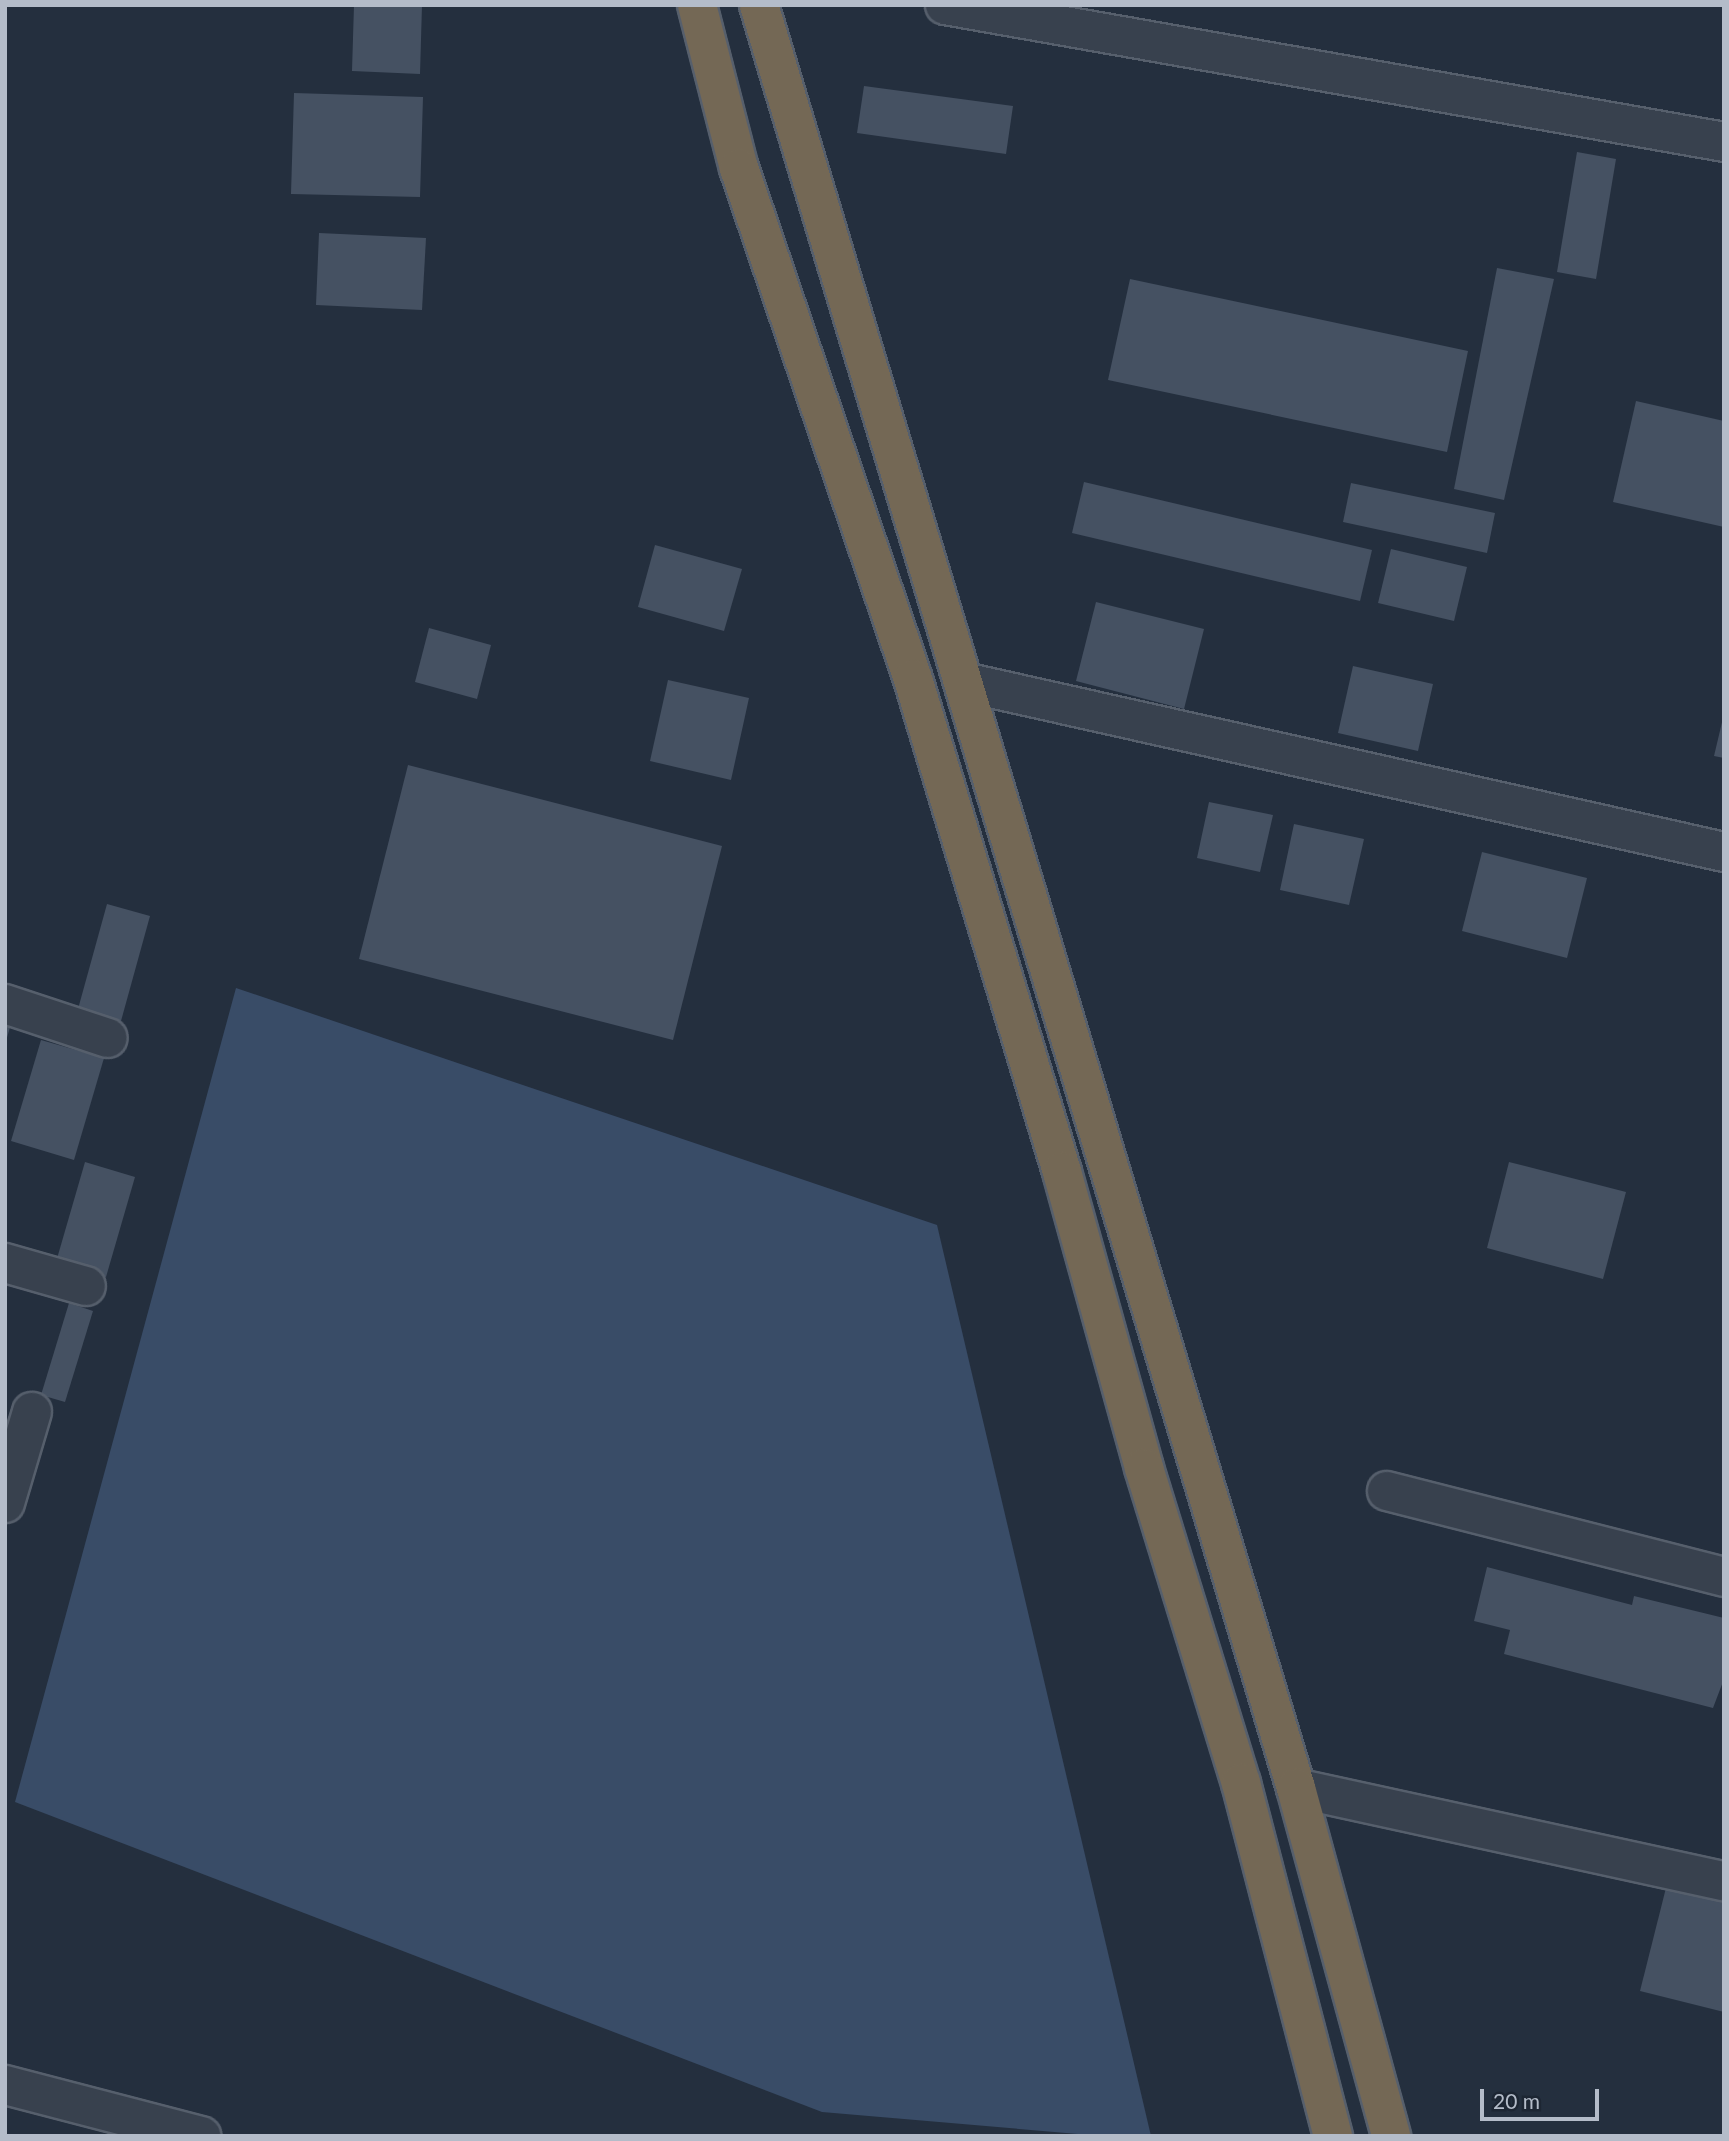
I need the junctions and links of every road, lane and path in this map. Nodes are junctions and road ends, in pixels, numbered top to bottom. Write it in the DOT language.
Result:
graph roads {
  1 [pos="697,5"];
  2 [pos="759,5"];
  3 [pos="945,5"];
  4 [pos="1724,142"];
  5 [pos="964,682"];
  6 [pos="1724,852"];
  7 [pos="5,1003"];
  8 [pos="107,1038"];
  9 [pos="5,1263"];
  10 [pos="86,1286"];
  11 [pos="32,1412"];
  12 [pos="1387,1491"];
  13 [pos="5,1503"];
  14 [pos="1724,1577"];
  15 [pos="1296,1788"];
  16 [pos="1724,1881"];
  17 [pos="5,2085"];
  18 [pos="201,2136"];
  19 [pos="1334,2136"];
  20 [pos="1391,2136"];
  1 -- 19 [label="highway"];
  2 -- 5 [label="highway"];
  3 -- 4 [label="street"];
  5 -- 6 [label="street"];
  5 -- 15 [label="highway"];
  7 -- 8 [label="street"];
  9 -- 10 [label="street"];
  11 -- 13 [label="street"];
  12 -- 14 [label="street"];
  15 -- 16 [label="street"];
  15 -- 20 [label="highway"];
  17 -- 18 [label="street"];
}
